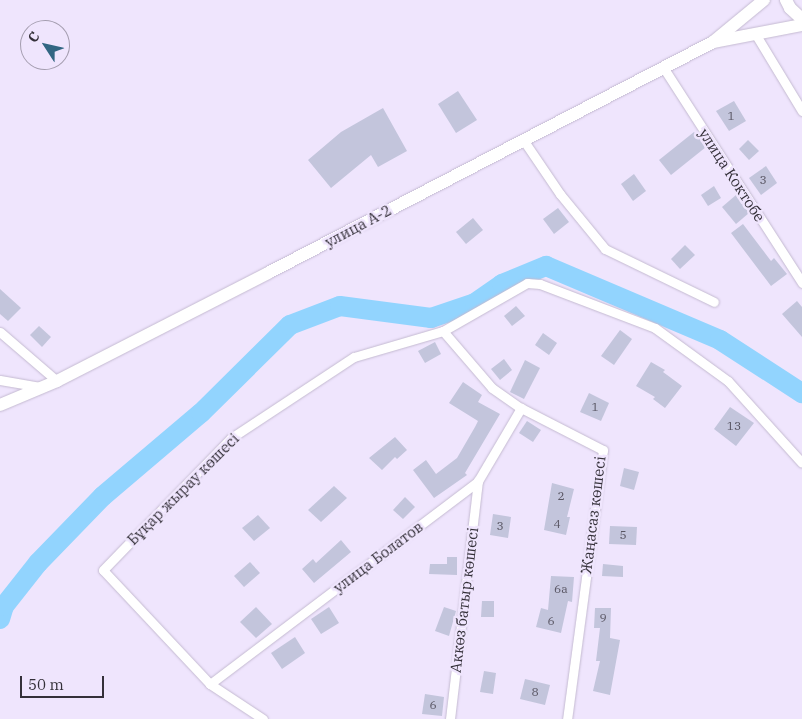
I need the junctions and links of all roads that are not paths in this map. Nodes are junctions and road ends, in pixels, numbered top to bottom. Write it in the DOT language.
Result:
graph roads {
  1 [pos="764,0"];
  2 [pos="786,0"];
  3 [pos="802,20"];
  4 [pos="802,25"];
  5 [pos="756,35"];
  6 [pos="713,42"];
  7 [pos="663,67"];
  8 [pos="802,111"];
  9 [pos="524,141"];
  10 [pos="802,283"];
  11 [pos="714,302"];
  12 [pos="443,331"];
  13 [pos="0,332"];
  14 [pos="0,380"];
  15 [pos="57,381"];
  16 [pos="41,387"];
  17 [pos="0,405"];
  18 [pos="521,408"];
  19 [pos="802,463"];
  20 [pos="478,481"];
  21 [pos="210,684"];
  22 [pos="264,719"];
  23 [pos="450,719"];
  24 [pos="566,719"];
  1 -- 6 [label="main road, улица А-2"];
  2 -- 3 [label="main road"];
  4 -- 5 [label="main road, улица А-2"];
  5 -- 6 [label="main road, улица А-2"];
  5 -- 8 [label="street"];
  6 -- 7 [label="main road, улица А-2"];
  7 -- 9 [label="main road, улица А-2"];
  7 -- 10 [label="street, улица Коктобе"];
  9 -- 11 [label="street"];
  9 -- 15 [label="main road, улица А-2"];
  12 -- 18 [label="street, Жаңасаз көшесі"];
  12 -- 19 [label="street, Бұқар жырау көшесі"];
  12 -- 21 [label="street, Бұқар жырау көшесі"];
  13 -- 15 [label="street"];
  14 -- 16 [label="street"];
  15 -- 16 [label="main road, улица А-2"];
  16 -- 17 [label="main road, улица А-2"];
  18 -- 20 [label="street, улица Болатов"];
  18 -- 24 [label="street, Жаңасаз көшесі"];
  20 -- 21 [label="street, улица Болатов"];
  20 -- 23 [label="street, Аккөз батыр көшесі"];
  21 -- 22 [label="street"];
}
